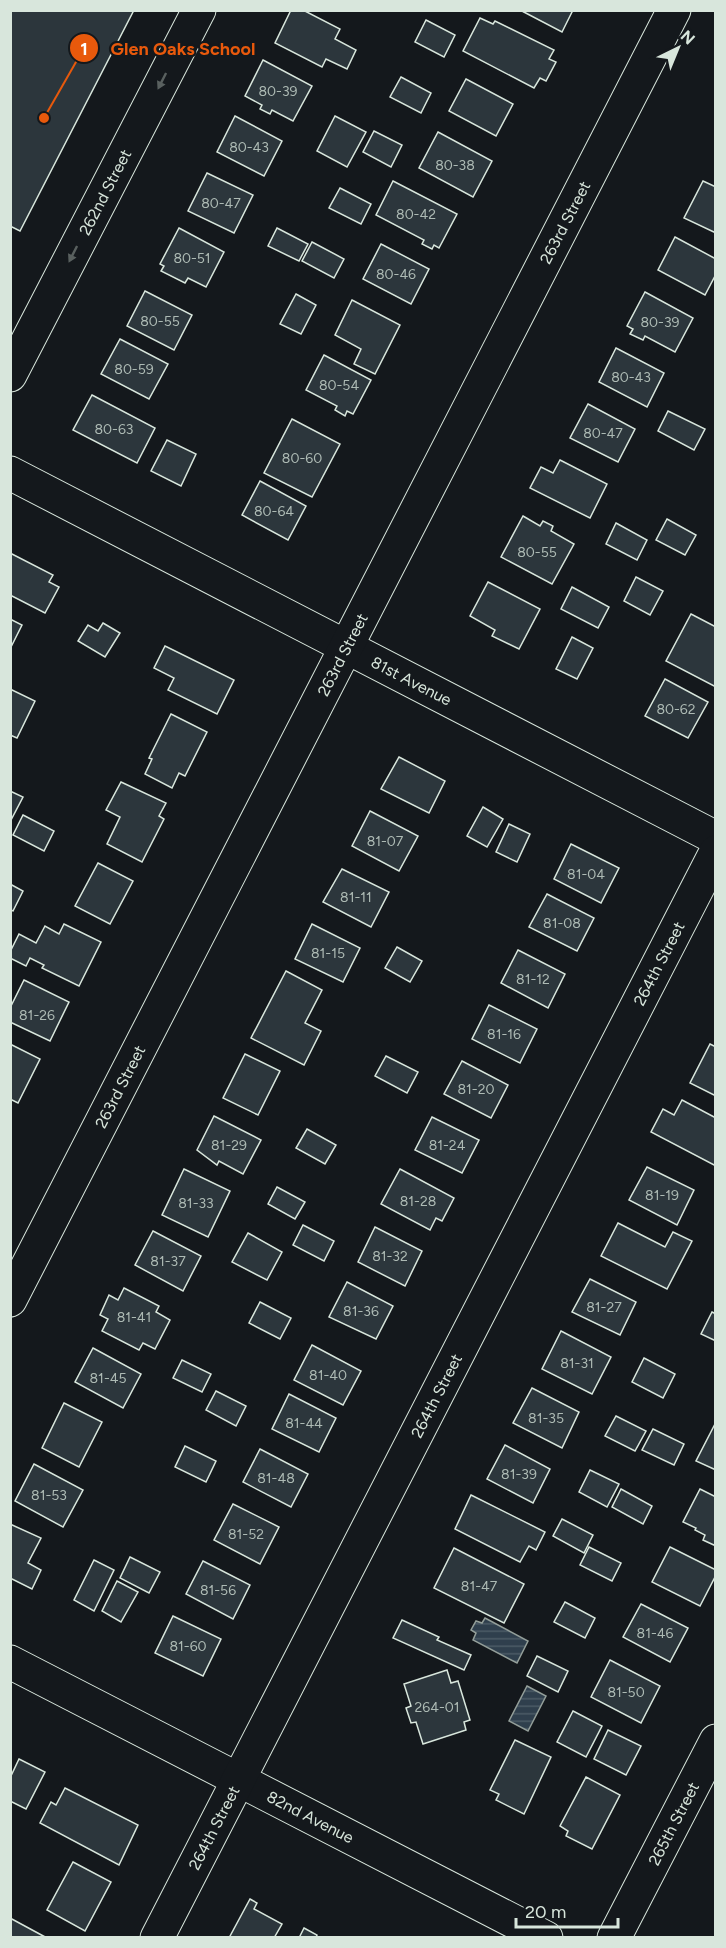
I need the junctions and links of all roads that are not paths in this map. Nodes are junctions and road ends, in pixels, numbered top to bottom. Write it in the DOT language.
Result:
graph roads {
  1 [pos="199,10"];
  2 [pos="674,10"];
  3 [pos="10,375"];
  4 [pos="10,473"];
  5 [pos="346,648"];
  6 [pos="716,838"];
  7 [pos="716,852"];
  8 [pos="10,1300"];
  9 [pos="10,1662"];
  10 [pos="716,1741"];
  11 [pos="238,1779"];
  12 [pos="157,1938"];
  13 [pos="546,1938"];
  14 [pos="614,1938"];
  1 -- 3 [label="street, 262nd Street, one-way"];
  2 -- 5 [label="street, 263rd Street"];
  4 -- 5 [label="street, 81st Avenue"];
  5 -- 6 [label="street, 81st Avenue"];
  5 -- 8 [label="street, 263rd Street"];
  7 -- 11 [label="street, 264th Street"];
  9 -- 11 [label="street, 82nd Avenue"];
  10 -- 14 [label="street, 265th Street"];
  11 -- 12 [label="street, 264th Street"];
  11 -- 13 [label="street, 82nd Avenue"];
}
